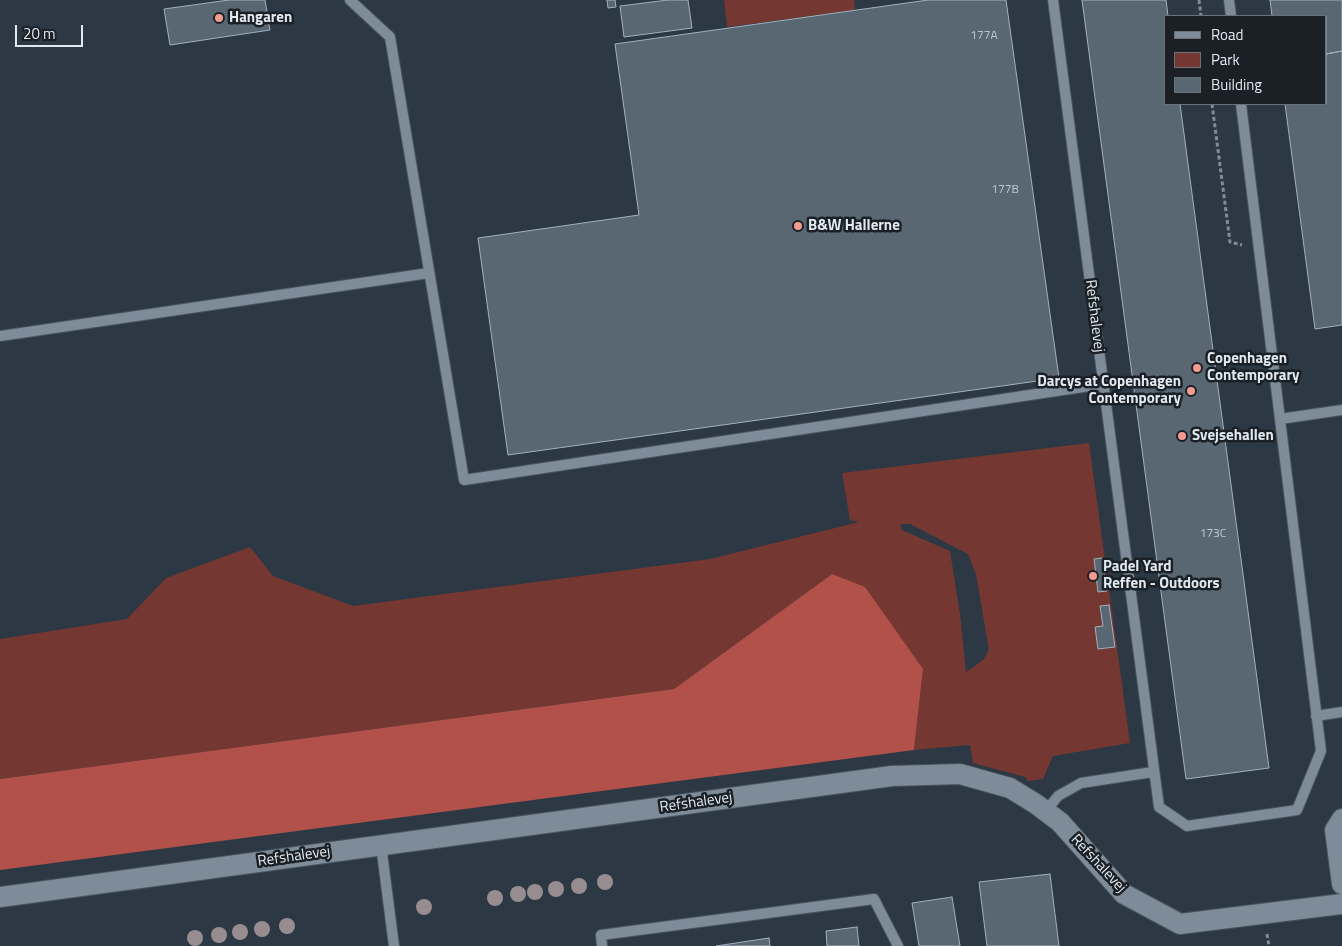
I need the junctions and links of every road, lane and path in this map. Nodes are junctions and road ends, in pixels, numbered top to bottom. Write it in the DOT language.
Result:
graph roads {
  1 [pos="350,0"];
  2 [pos="1053,0"];
  3 [pos="1198,0"];
  4 [pos="1229,0"];
  5 [pos="1201,15"];
  6 [pos="1231,15"];
  7 [pos="1212,105"];
  8 [pos="1241,105"];
  9 [pos="1259,250"];
  10 [pos="430,273"];
  11 [pos="0,336"];
  12 [pos="1103,384"];
  13 [pos="1342,410"];
  14 [pos="1280,419"];
  15 [pos="1342,712"];
  16 [pos="1316,716"];
  17 [pos="1154,772"];
  18 [pos="1046,811"];
  19 [pos="1342,819"];
  20 [pos="381,845"];
  21 [pos="1342,884"];
  22 [pos="0,897"];
  23 [pos="1342,904"];
  24 [pos="1268,939"];
  25 [pos="394,946"];
  26 [pos="602,946"];
  27 [pos="898,946"];
  28 [pos="1269,946"];
  1 -- 10 [label="lane"];
  2 -- 12 [label="lane, Refshalevej"];
  3 -- 5 [label="path"];
  4 -- 6 [label="lane"];
  7 -- 9 [label="path"];
  8 -- 9 [label="lane, Refshalevej"];
  9 -- 14 [label="lane, Refshalevej"];
  10 -- 11 [label="lane"];
  10 -- 12 [label="lane"];
  12 -- 17 [label="lane, Refshalevej"];
  13 -- 14 [label="lane"];
  14 -- 16 [label="lane, Refshalevej"];
  15 -- 16 [label="lane"];
  16 -- 17 [label="lane, Refshalevej"];
  17 -- 18 [label="lane"];
  18 -- 20 [label="street, Refshalevej"];
  18 -- 23 [label="street, Refshalevej"];
  19 -- 21 [label="street"];
  20 -- 22 [label="street, Refshalevej"];
  20 -- 25 [label="lane"];
  24 -- 28 [label="path"];
  26 -- 27 [label="lane"];
}
